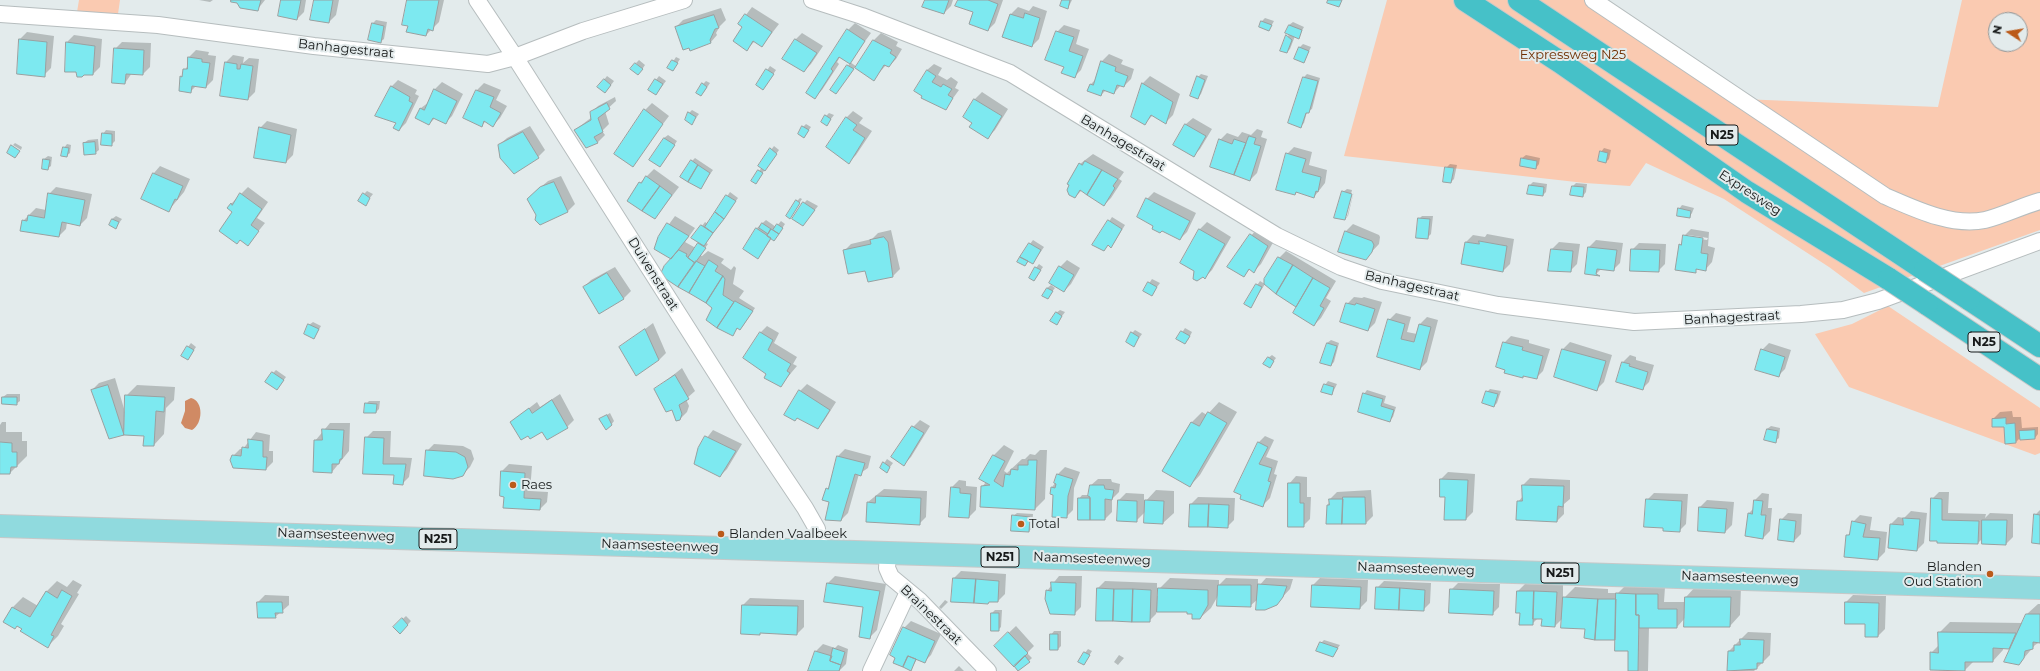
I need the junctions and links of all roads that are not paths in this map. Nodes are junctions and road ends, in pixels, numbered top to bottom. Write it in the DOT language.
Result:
graph roads {
  1 [pos="477,0"];
  2 [pos="684,0"];
  3 [pos="812,0"];
  4 [pos="1465,0"];
  5 [pos="1519,0"];
  6 [pos="1593,0"];
  7 [pos="0,14"];
  8 [pos="515,57"];
  9 [pos="2040,201"];
  10 [pos="2040,241"];
  11 [pos="2040,346"];
  12 [pos="2040,379"];
  13 [pos="0,526"];
  14 [pos="821,551"];
  15 [pos="888,553"];
  16 [pos="2040,588"];
  17 [pos="908,592"];
  18 [pos="871,671"];
  19 [pos="988,671"];
  1 -- 8 [label="street, Duivenstraat"];
  2 -- 8 [label="street, Banhagestraat"];
  3 -- 10 [label="street, Banhagestraat"];
  4 -- 12 [label="highway, Expresweg / N25, bridge"];
  5 -- 11 [label="highway, N25, bridge"];
  6 -- 9 [label="street"];
  7 -- 8 [label="street, Banhagestraat"];
  8 -- 14 [label="street, Duivenstraat"];
  13 -- 14 [label="main road, Naamsesteenweg / N251"];
  14 -- 15 [label="main road, Naamsesteenweg / N251"];
  15 -- 16 [label="main road, Naamsesteenweg / N251"];
  15 -- 17 [label="street, Brainestraat"];
  17 -- 18 [label="street"];
  17 -- 19 [label="street, Brainestraat"];
}
